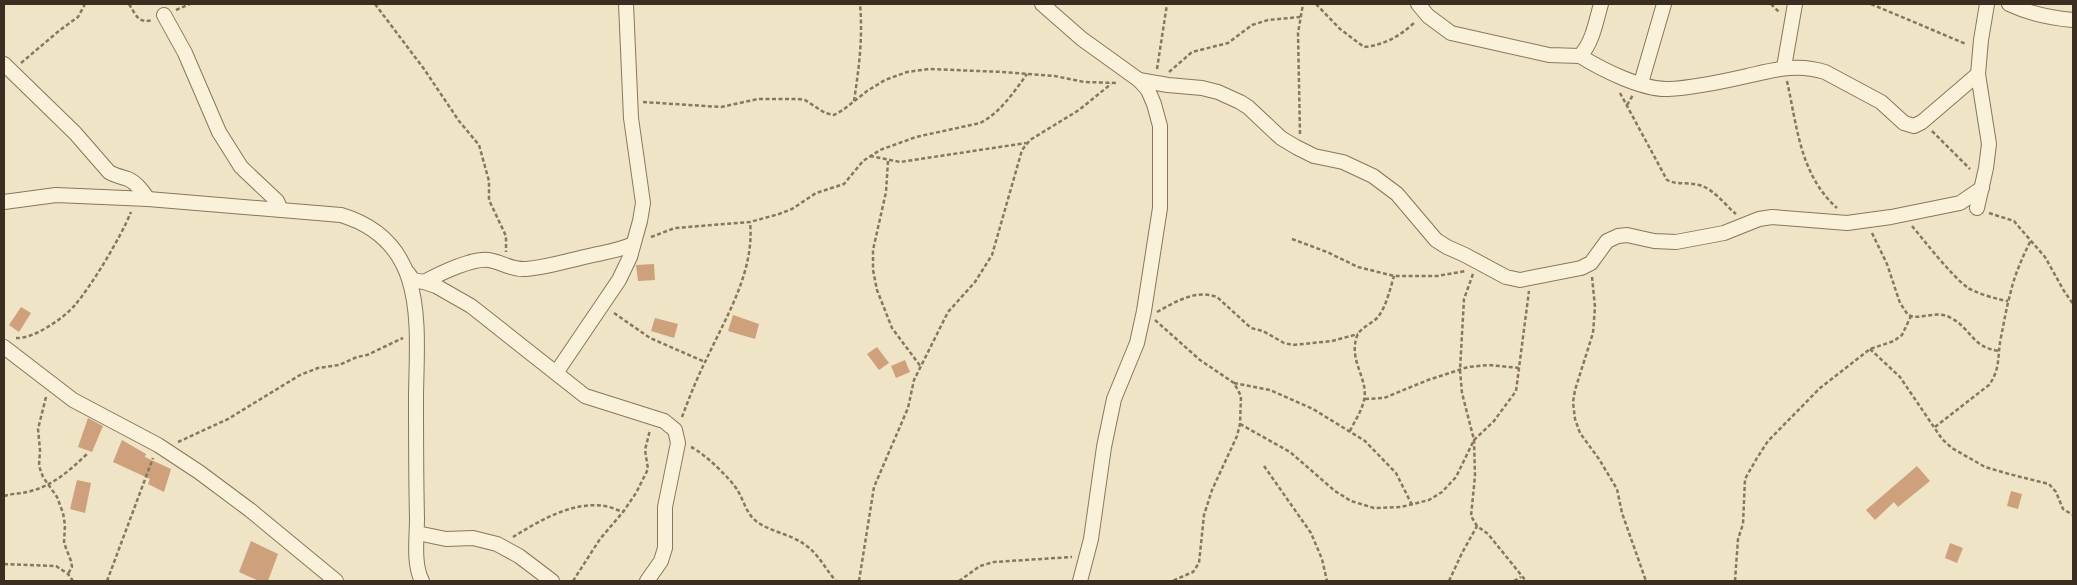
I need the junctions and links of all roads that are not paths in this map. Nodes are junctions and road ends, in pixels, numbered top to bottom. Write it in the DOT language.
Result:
graph roads {
  1 [pos="626,4"];
  2 [pos="1042,4"];
  3 [pos="1600,4"];
  4 [pos="1664,4"];
  5 [pos="1795,4"];
  6 [pos="1988,4"];
  7 [pos="2009,4"];
  8 [pos="1421,8"];
  9 [pos="164,15"];
  10 [pos="2073,20"];
  11 [pos="1580,56"];
  12 [pos="1784,67"];
  13 [pos="8,68"];
  14 [pos="1978,74"];
  15 [pos="1139,80"];
  16 [pos="1641,83"];
  17 [pos="1982,185"];
  18 [pos="141,199"];
  19 [pos="4,202"];
  20 [pos="1977,208"];
  21 [pos="280,210"];
  22 [pos="633,244"];
  23 [pos="406,270"];
  24 [pos="424,282"];
  25 [pos="8,342"];
  26 [pos="556,373"];
  27 [pos="417,533"];
  28 [pos="336,581"];
  29 [pos="422,581"];
  30 [pos="552,581"];
  31 [pos="647,581"];
  32 [pos="1080,581"];
  1 -- 22 [label="street"];
  2 -- 15 [label="street"];
  3 -- 11 [label="street"];
  4 -- 16 [label="street"];
  5 -- 12 [label="street"];
  6 -- 14 [label="street"];
  7 -- 10 [label="street"];
  8 -- 11 [label="street"];
  9 -- 21 [label="street"];
  11 -- 16 [label="street"];
  12 -- 14 [label="street"];
  12 -- 16 [label="street"];
  13 -- 18 [label="street"];
  14 -- 17 [label="street"];
  15 -- 17 [label="street"];
  15 -- 32 [label="street"];
  17 -- 20 [label="street"];
  18 -- 19 [label="street"];
  18 -- 21 [label="street"];
  21 -- 23 [label="street"];
  22 -- 24 [label="street"];
  22 -- 26 [label="street"];
  23 -- 24 [label="street"];
  23 -- 27 [label="street"];
  24 -- 26 [label="street"];
  25 -- 28 [label="street"];
  26 -- 31 [label="street"];
  27 -- 29 [label="street"];
  27 -- 30 [label="street"];
}
